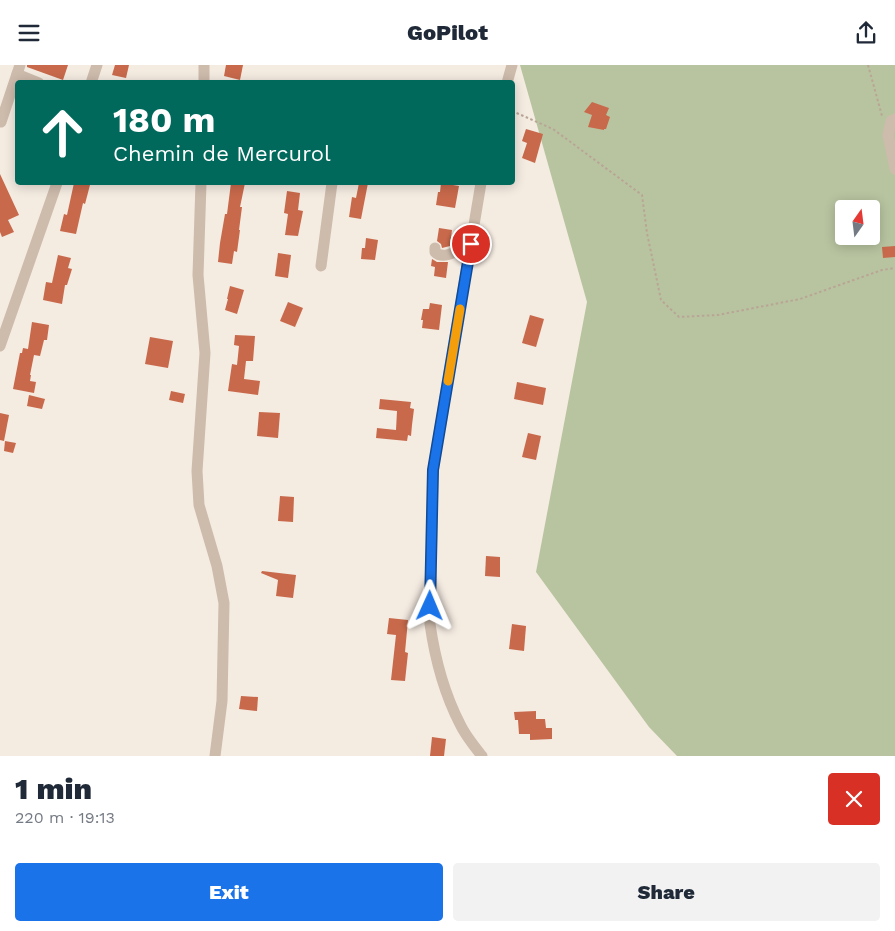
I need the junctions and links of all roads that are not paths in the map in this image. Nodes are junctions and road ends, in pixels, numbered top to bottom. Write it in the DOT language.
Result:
graph roads {
  1 [pos="97,65"];
  2 [pos="204,65"];
  3 [pos="512,65"];
  4 [pos="18,70"];
  5 [pos="34,80"];
  6 [pos="92,80"];
  7 [pos="204,80"];
  8 [pos="508,80"];
  9 [pos="895,119"];
  10 [pos="1,122"];
  11 [pos="895,169"];
  12 [pos="56,185"];
  13 [pos="201,185"];
  14 [pos="332,185"];
  15 [pos="481,185"];
  16 [pos="471,244"];
  17 [pos="435,248"];
  18 [pos="321,266"];
  19 [pos="3,329"];
  20 [pos="0,346"];
  21 [pos="215,756"];
  22 [pos="482,756"];
  1 -- 6 [label="street"];
  2 -- 7 [label="street"];
  3 -- 8 [label="street"];
  4 -- 5 [label="street"];
  4 -- 10 [label="street"];
  9 -- 11 [label="street"];
  12 -- 19 [label="street"];
  13 -- 21 [label="street"];
  14 -- 18 [label="street"];
  15 -- 16 [label="street"];
  16 -- 17 [label="street"];
  16 -- 22 [label="street"];
  19 -- 20 [label="street"];
}
